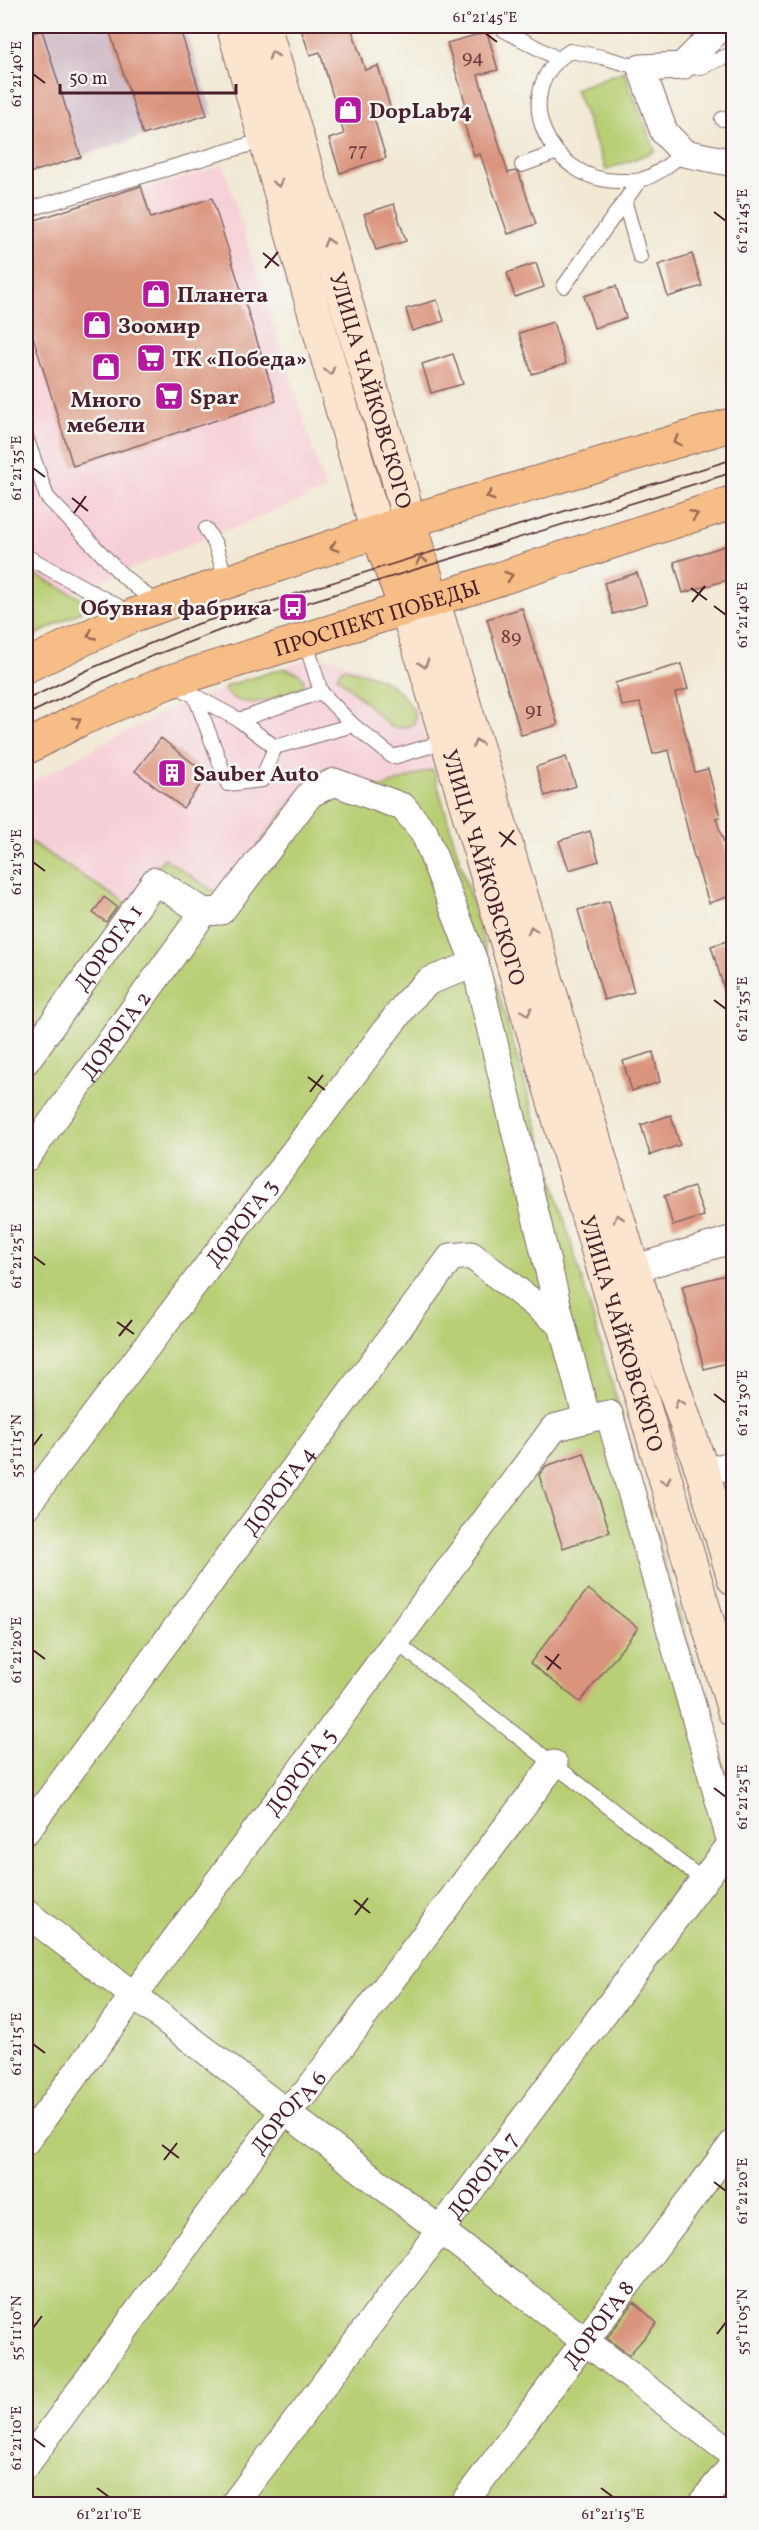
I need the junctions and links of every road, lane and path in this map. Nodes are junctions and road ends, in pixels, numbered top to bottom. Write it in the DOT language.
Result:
graph roads {
  1 [pos="233,26"];
  2 [pos="264,26"];
  3 [pos="722,26"];
  4 [pos="504,30"];
  5 [pos="734,53"];
  6 [pos="558,59"];
  7 [pos="682,66"];
  8 [pos="641,68"];
  9 [pos="266,140"];
  10 [pos="555,153"];
  11 [pos="684,153"];
  12 [pos="734,163"];
  13 [pos="522,165"];
  14 [pos="639,181"];
  15 [pos="625,203"];
  16 [pos="26,210"];
  17 [pos="640,257"];
  18 [pos="564,286"];
  19 [pos="734,424"];
  20 [pos="26,437"];
  21 [pos="734,502"];
  22 [pos="409,520"];
  23 [pos="206,529"];
  24 [pos="377,532"];
  25 [pos="26,556"];
  26 [pos="227,582"];
  27 [pos="419,604"];
  28 [pos="147,611"];
  29 [pos="305,640"];
  30 [pos="26,666"];
  31 [pos="182,689"];
  32 [pos="321,692"];
  33 [pos="238,720"];
  34 [pos="353,725"];
  35 [pos="447,741"];
  36 [pos="274,747"];
  37 [pos="26,748"];
  38 [pos="204,912"];
  39 [pos="475,963"];
  40 [pos="26,1061"];
  41 [pos="26,1158"];
  42 [pos="734,1239"];
  43 [pos="633,1269"];
  44 [pos="562,1325"];
  45 [pos="587,1419"];
  46 [pos="734,1464"];
  47 [pos="702,1473"];
  48 [pos="26,1506"];
  49 [pos="734,1579"];
  50 [pos="396,1642"];
  51 [pos="734,1711"];
  52 [pos="554,1764"];
  53 [pos="26,1831"];
  54 [pos="732,1849"];
  55 [pos="704,1880"];
  56 [pos="26,1913"];
  57 [pos="135,1996"];
  58 [pos="284,2111"];
  59 [pos="26,2142"];
  60 [pos="734,2142"];
  61 [pos="440,2230"];
  62 [pos="584,2340"];
  63 [pos="734,2455"];
  64 [pos="734,2464"];
  65 [pos="26,2465"];
  66 [pos="234,2505"];
  67 [pos="463,2505"];
  68 [pos="700,2505"];
  1 -- 9 [label="main road, УЛИЦА ЧАЙКОВСКОГО"];
  22 -- 2 [label="main road, УЛИЦА ЧАЙКОВСКОГО, one-way"];
  3 -- 7 [label="street"];
  4 -- 6 [label="lane"];
  5 -- 7 [label="lane"];
  6 -- 8 [label="lane"];
  6 -- 10 [label="lane"];
  7 -- 8 [label="street"];
  8 -- 11 [label="street"];
  9 -- 16 [label="lane"];
  9 -- 24 [label="main road, УЛИЦА ЧАЙКОВСКОГО, one-way"];
  10 -- 13 [label="lane"];
  10 -- 14 [label="lane"];
  11 -- 12 [label="street"];
  11 -- 14 [label="lane"];
  14 -- 15 [label="lane"];
  15 -- 17 [label="lane"];
  15 -- 18 [label="lane"];
  19 -- 22 [label="main road, one-way"];
  20 -- 28 [label="lane"];
  27 -- 21 [label="main road, ПРОСПЕКТ ПОБЕДЫ, one-way"];
  22 -- 24 [label="main road"];
  27 -- 22 [label="main road, УЛИЦА ЧАЙКОВСКОГО, one-way"];
  23 -- 26 [label="lane"];
  24 -- 26 [label="main road, one-way"];
  24 -- 27 [label="main road, УЛИЦА ЧАЙКОВСКОГО"];
  25 -- 28 [label="lane"];
  26 -- 28 [label="main road"];
  27 -- 29 [label="main road, ПРОСПЕКТ ПОБЕДЫ"];
  27 -- 35 [label="main road, УЛИЦА ЧАЙКОВСКОГО, one-way"];
  43 -- 27 [label="main road, УЛИЦА ЧАЙКОВСКОГО, one-way"];
  28 -- 30 [label="main road, one-way"];
  29 -- 31 [label="main road, ПРОСПЕКТ ПОБЕДЫ"];
  29 -- 32 [label="lane"];
  31 -- 33 [label="lane"];
  31 -- 36 [label="lane"];
  37 -- 31 [label="main road, ПРОСПЕКТ ПОБЕДЫ, one-way"];
  32 -- 33 [label="lane"];
  32 -- 34 [label="lane"];
  33 -- 36 [label="lane"];
  34 -- 35 [label="lane"];
  34 -- 36 [label="lane"];
  35 -- 51 [label="main road, УЛИЦА ЧАЙКОВСКОГО, one-way"];
  38 -- 39 [label="street"];
  38 -- 40 [label="street, ДОРОГА 1"];
  38 -- 41 [label="street, ДОРОГА 2"];
  39 -- 44 [label="street"];
  39 -- 48 [label="street, ДОРОГА 3"];
  42 -- 43 [label="street"];
  47 -- 43 [label="main road, УЛИЦА ЧАЙКОВСКОГО, one-way"];
  44 -- 45 [label="street"];
  44 -- 53 [label="street, ДОРОГА 4"];
  45 -- 50 [label="street, ДОРОГА 5"];
  45 -- 54 [label="street"];
  46 -- 47 [label="street"];
  47 -- 49 [label="main road, УЛИЦА ЧАЙКОВСКОГО"];
  50 -- 52 [label="lane"];
  50 -- 57 [label="street, ДОРОГА 5"];
  52 -- 55 [label="lane"];
  52 -- 58 [label="street, ДОРОГА 6"];
  54 -- 55 [label="street, ДОРОГА 7"];
  55 -- 61 [label="street, ДОРОГА 7"];
  56 -- 57 [label="street"];
  57 -- 58 [label="street"];
  57 -- 59 [label="street, ДОРОГА 5"];
  58 -- 61 [label="street"];
  58 -- 65 [label="street, ДОРОГА 6"];
  60 -- 62 [label="street, ДОРОГА 8"];
  61 -- 62 [label="street"];
  61 -- 66 [label="street, ДОРОГА 7"];
  62 -- 63 [label="street"];
  62 -- 67 [label="street, ДОРОГА 8"];
  64 -- 68 [label="street"];
}
